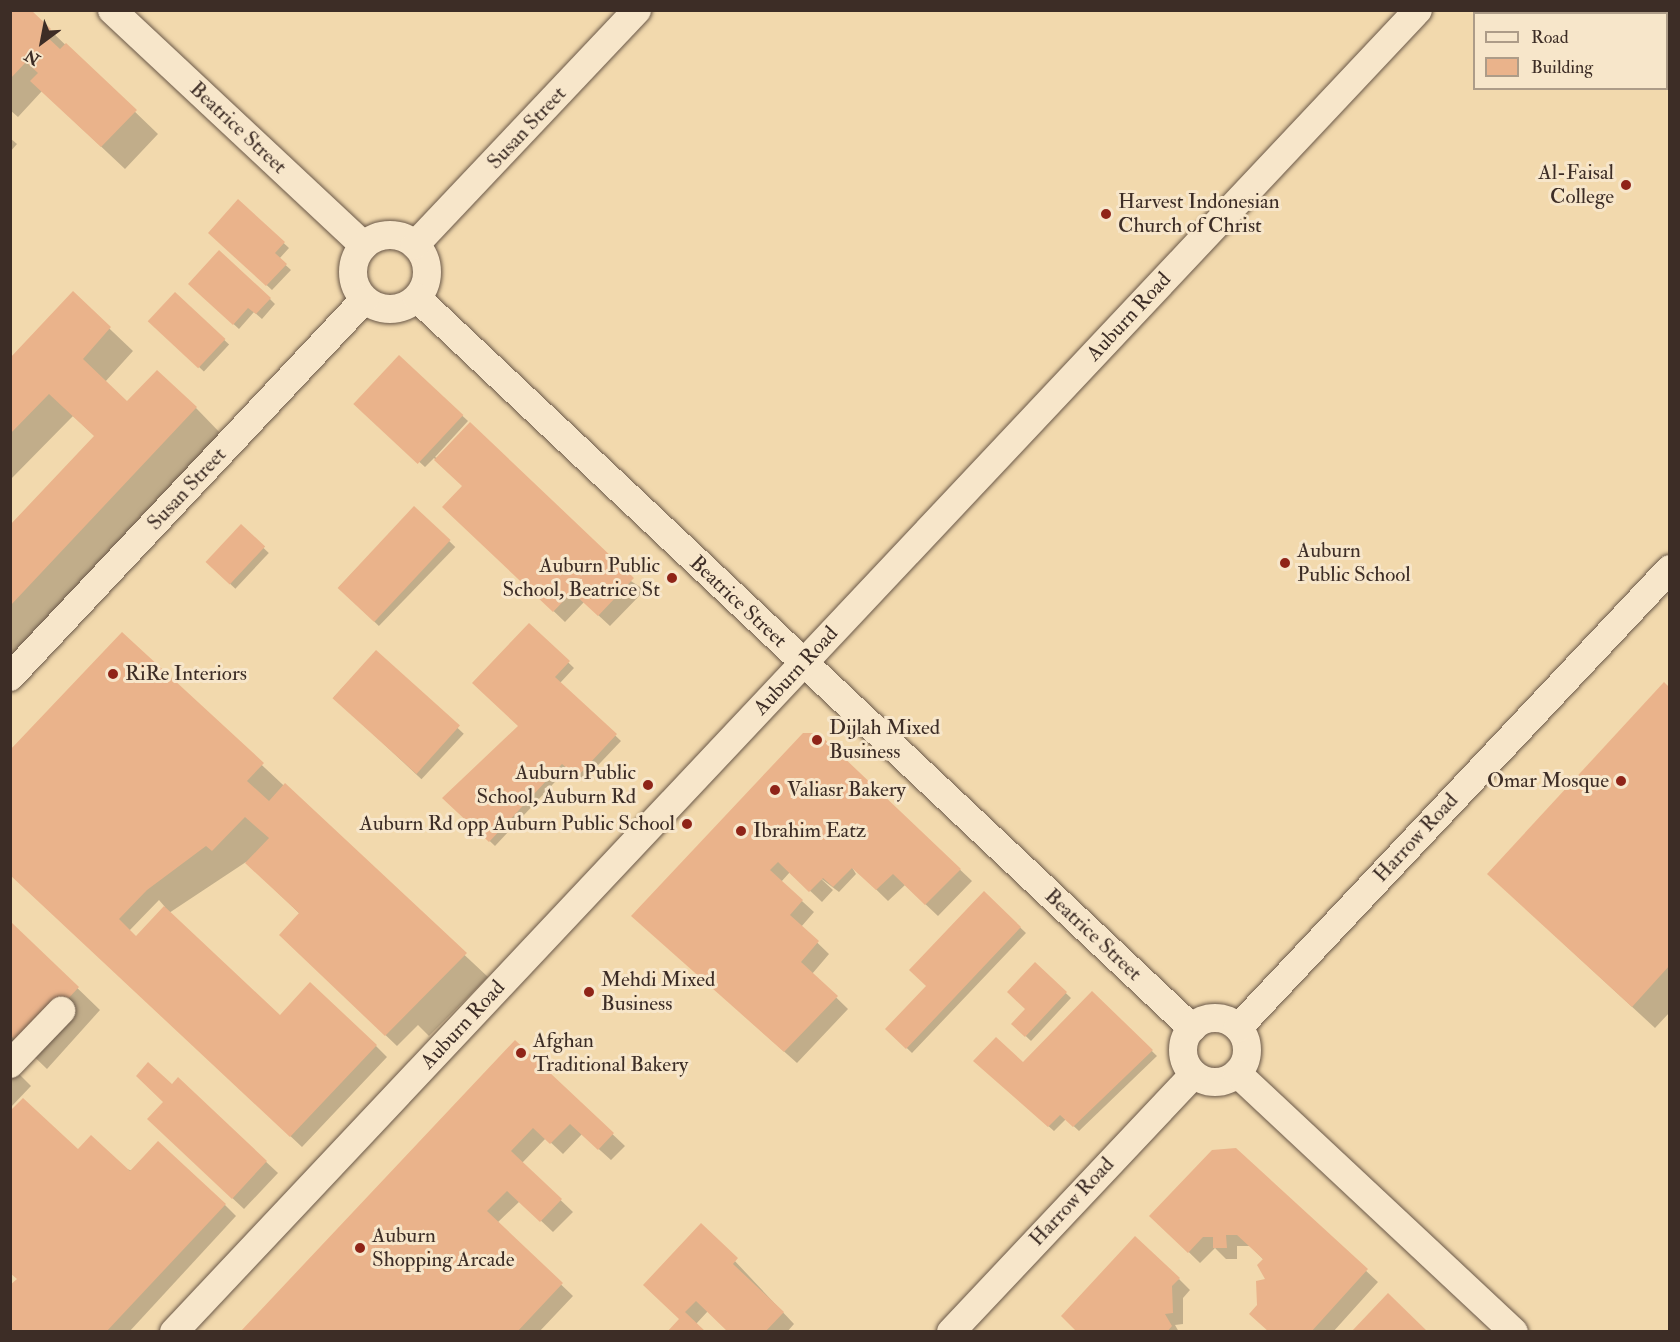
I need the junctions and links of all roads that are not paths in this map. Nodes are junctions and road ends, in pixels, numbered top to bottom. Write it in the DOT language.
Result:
graph roads {
  1 [pos="112,10"];
  2 [pos="637,10"];
  3 [pos="1418,10"];
  4 [pos="415,245"];
  5 [pos="363,246"];
  6 [pos="417,298"];
  7 [pos="364,300"];
  8 [pos="1670,569"];
  9 [pos="803,663"];
  10 [pos="10,677"];
  11 [pos="61,1011"];
  12 [pos="1238,1028"];
  13 [pos="1192,1029"];
  14 [pos="10,1064"];
  15 [pos="1238,1073"];
  16 [pos="1194,1074"];
  17 [pos="174,1332"];
  18 [pos="951,1332"];
  19 [pos="1514,1332"];
  1 -- 5 [label="street, Beatrice Street"];
  2 -- 4 [label="street, Susan Street"];
  3 -- 9 [label="street, Auburn Road"];
  4 -- 5 [label="street"];
  4 -- 6 [label="street"];
  5 -- 7 [label="street"];
  6 -- 7 [label="street"];
  6 -- 9 [label="street, Beatrice Street"];
  7 -- 10 [label="street, Susan Street"];
  8 -- 12 [label="street, Harrow Road"];
  9 -- 13 [label="street, Beatrice Street"];
  9 -- 17 [label="street, Auburn Road"];
  11 -- 14 [label="street"];
  12 -- 13 [label="street"];
  12 -- 15 [label="street"];
  13 -- 16 [label="street"];
  15 -- 16 [label="street"];
  15 -- 19 [label="street"];
  16 -- 18 [label="street, Harrow Road"];
}
